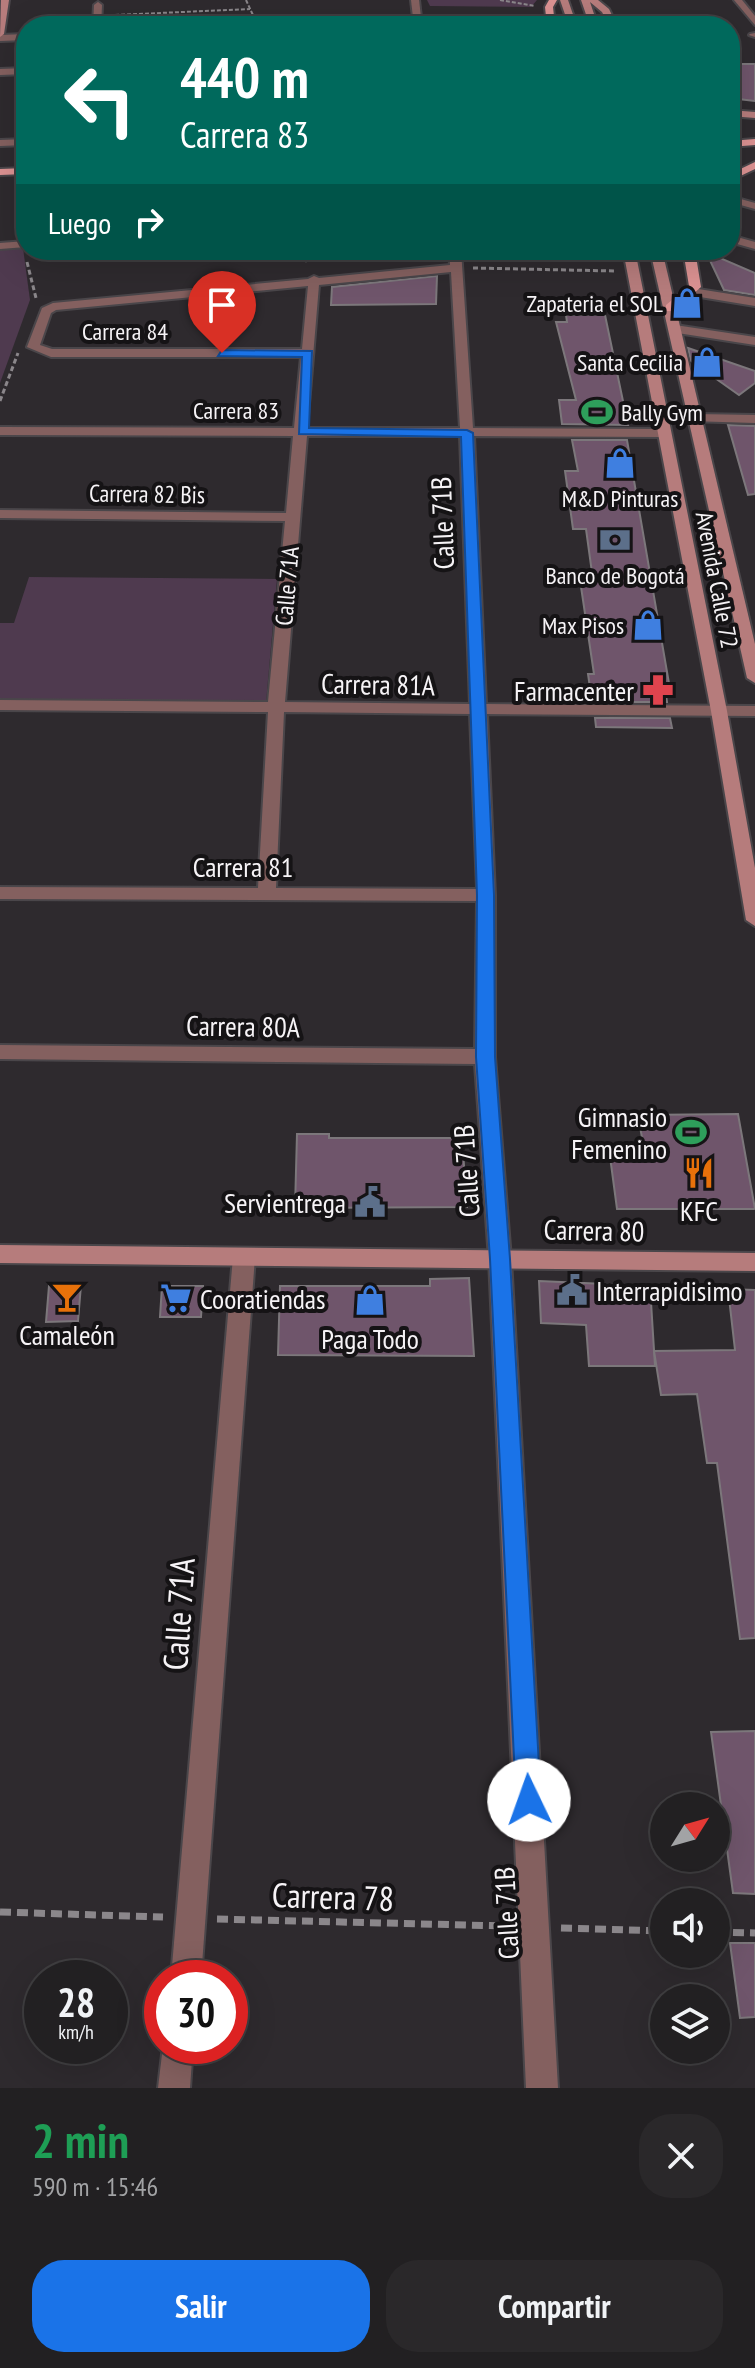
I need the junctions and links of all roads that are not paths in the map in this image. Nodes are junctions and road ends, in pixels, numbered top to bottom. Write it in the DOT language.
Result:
graph roads {
  1 [pos="5,0"];
  2 [pos="593,0"];
  3 [pos="738,0"];
  4 [pos="608,16"];
  5 [pos="755,22"];
  6 [pos="0,36"];
  7 [pos="0,229"];
  8 [pos="1,246"];
  9 [pos="449,260"];
  10 [pos="456,260"];
  11 [pos="630,260"];
  12 [pos="658,260"];
  13 [pos="691,260"];
  14 [pos="314,279"];
  15 [pos="692,292"];
  16 [pos="755,302"];
  17 [pos="670,308"];
  18 [pos="675,329"];
  19 [pos="755,341"];
  20 [pos="308,353"];
  21 [pos="695,418"];
  22 [pos="755,419"];
  23 [pos="0,431"];
  24 [pos="303,432"];
  25 [pos="467,433"];
  26 [pos="664,433"];
  27 [pos="0,514"];
  28 [pos="293,517"];
  29 [pos="755,678"];
  30 [pos="0,705"];
  31 [pos="276,708"];
  32 [pos="478,711"];
  33 [pos="719,711"];
  34 [pos="755,711"];
  35 [pos="0,893"];
  36 [pos="267,895"];
  37 [pos="486,895"];
  38 [pos="755,920"];
  39 [pos="0,1052"];
  40 [pos="485,1057"];
  41 [pos="0,1254"];
  42 [pos="244,1257"];
  43 [pos="500,1259"];
  44 [pos="755,1262"];
  45 [pos="188,1960"];
  46 [pos="176,2064"];
  47 [pos="174,2088"];
  48 [pos="542,2088"];
  1 -- 6 [label="main road"];
  2 -- 4 [label="main road"];
  3 -- 5 [label="street"];
  7 -- 8 [label="street"];
  9 -- 14 [label="street"];
  10 -- 25 [label="street, Calle 71B"];
  11 -- 26 [label="main road, Avenida Calle 72"];
  12 -- 17 [label="main road, Avenida Calle 72"];
  13 -- 15 [label="main road"];
  14 -- 20 [label="street, Calle 71A"];
  14 -- 20 [label="street, Carrera 84"];
  15 -- 16 [label="street"];
  15 -- 17 [label="main road"];
  17 -- 18 [label="main road, Avenida Calle 72"];
  18 -- 19 [label="street"];
  18 -- 21 [label="main road, Avenida Calle 72"];
  20 -- 24 [label="street, Calle 71A"];
  21 -- 22 [label="street"];
  21 -- 29 [label="main road, Avenida Calle 72"];
  23 -- 24 [label="street, Carrera 83"];
  24 -- 25 [label="street, Carrera 83"];
  24 -- 28 [label="street, Calle 71A"];
  25 -- 26 [label="street, Carrera 83"];
  25 -- 32 [label="street, Calle 71B"];
  26 -- 33 [label="main road, Avenida Calle 72"];
  27 -- 28 [label="street, Carrera 82 Bis"];
  28 -- 31 [label="street, Calle 71A"];
  30 -- 31 [label="street, Carrera 81A"];
  31 -- 32 [label="street, Carrera 81A"];
  31 -- 36 [label="street, Calle 71A"];
  32 -- 33 [label="street, Carrera 81A"];
  32 -- 37 [label="street, Calle 71B"];
  33 -- 34 [label="street, Carrera 81A"];
  33 -- 38 [label="main road, Avenida Calle 72"];
  35 -- 36 [label="street, Carrera 81"];
  36 -- 37 [label="street, Carrera 81"];
  37 -- 40 [label="street, Calle 71B"];
  39 -- 40 [label="street, Carrera 80A"];
  40 -- 43 [label="street, Calle 71B"];
  41 -- 42 [label="main road, Carrera 80"];
  42 -- 43 [label="main road, Carrera 80"];
  42 -- 45 [label="street, Calle 71A"];
  43 -- 44 [label="main road, Carrera 80"];
  43 -- 48 [label="street, Calle 71B"];
  46 -- 47 [label="street"];
}
